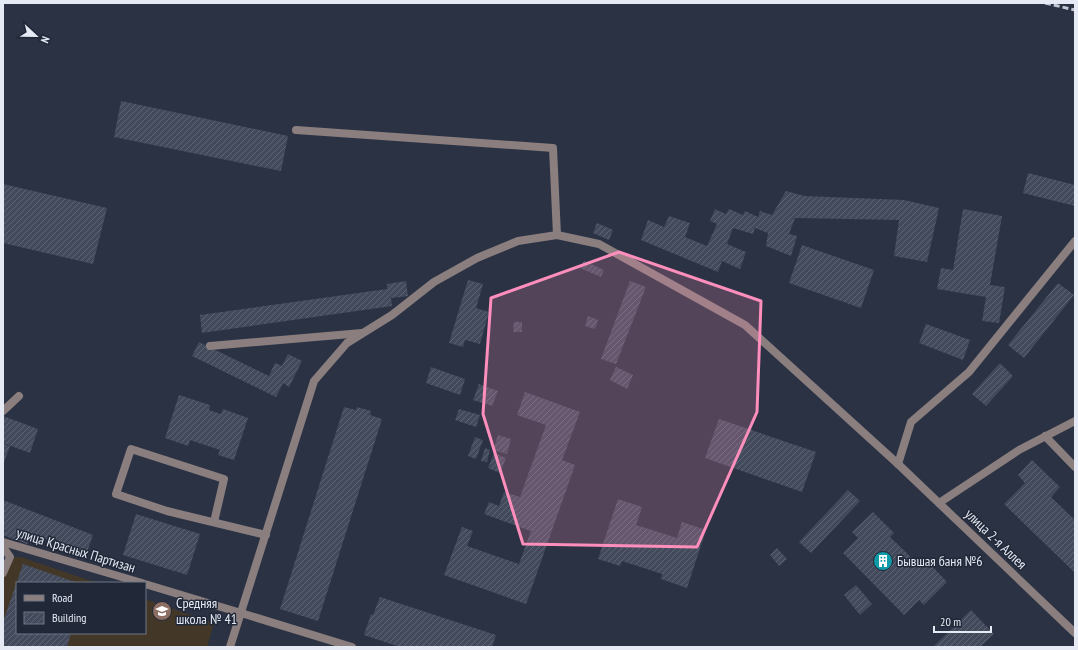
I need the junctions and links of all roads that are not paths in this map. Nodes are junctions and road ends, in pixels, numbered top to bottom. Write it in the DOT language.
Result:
graph roads {
  1 [pos="296,130"];
  2 [pos="557,235"];
  3 [pos="1075,240"];
  4 [pos="362,333"];
  5 [pos="210,346"];
  6 [pos="19,396"];
  7 [pos="3,411"];
  8 [pos="1075,421"];
  9 [pos="1045,436"];
  10 [pos="898,464"];
  11 [pos="1075,467"];
  12 [pos="939,503"];
  13 [pos="214,522"];
  14 [pos="266,535"];
  15 [pos="3,542"];
  16 [pos="3,548"];
  17 [pos="3,574"];
  18 [pos="139,582"];
  19 [pos="146,584"];
  20 [pos="241,613"];
  21 [pos="1075,633"];
  22 [pos="230,647"];
  23 [pos="352,647"];
  1 -- 2 [label="street"];
  2 -- 4 [label="street"];
  2 -- 10 [label="street, улица 2-я Аллея"];
  3 -- 10 [label="street"];
  4 -- 5 [label="street"];
  4 -- 14 [label="street"];
  6 -- 7 [label="street"];
  8 -- 9 [label="street"];
  9 -- 11 [label="street"];
  9 -- 12 [label="street"];
  10 -- 12 [label="street, улица 2-я Аллея"];
  12 -- 21 [label="street, улица 2-я Аллея"];
  13 -- 13 [label="street"];
  13 -- 14 [label="street"];
  14 -- 20 [label="street"];
  15 -- 18 [label="street, улица Красных Партизан"];
  16 -- 17 [label="street"];
  19 -- 20 [label="street, улица Красных Партизан"];
  20 -- 22 [label="street"];
  20 -- 23 [label="street, улица Красных Партизан"];
}
